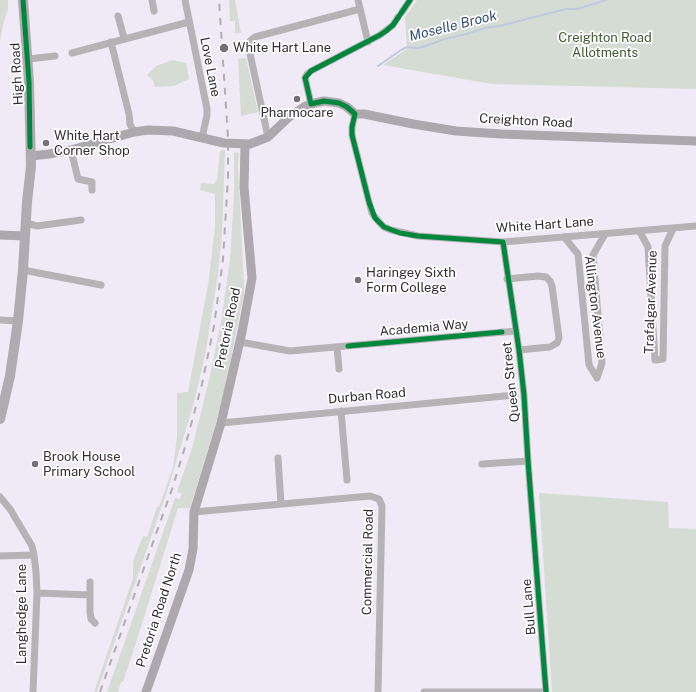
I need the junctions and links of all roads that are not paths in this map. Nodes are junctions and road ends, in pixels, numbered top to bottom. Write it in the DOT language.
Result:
graph roads {
  1 [pos="23,0"];
  2 [pos="152,0"];
  3 [pos="185,0"];
  4 [pos="358,0"];
  5 [pos="410,0"];
  6 [pos="360,9"];
  7 [pos="154,11"];
  8 [pos="118,16"];
  9 [pos="189,22"];
  10 [pos="124,38"];
  11 [pos="111,42"];
  12 [pos="368,42"];
  13 [pos="72,53"];
  14 [pos="55,56"];
  15 [pos="28,59"];
  16 [pos="311,104"];
  17 [pos="355,114"];
  18 [pos="134,132"];
  19 [pos="268,137"];
  20 [pos="202,138"];
  21 [pos="696,141"];
  22 [pos="245,145"];
  23 [pos="71,150"];
  24 [pos="31,156"];
  25 [pos="92,190"];
  26 [pos="81,220"];
  27 [pos="26,223"];
  28 [pos="696,226"];
  29 [pos="673,229"];
  30 [pos="640,232"];
  31 [pos="604,234"];
  32 [pos="0,235"];
  33 [pos="25,236"];
  34 [pos="564,237"];
  35 [pos="503,242"];
  36 [pos="23,270"];
  37 [pos="508,279"];
  38 [pos="101,285"];
  39 [pos="0,320"];
  40 [pos="18,321"];
  41 [pos="599,323"];
  42 [pos="653,323"];
  43 [pos="663,323"];
  44 [pos="585,325"];
  45 [pos="516,331"];
  46 [pos="240,342"];
  47 [pos="337,347"];
  48 [pos="519,350"];
  49 [pos="339,369"];
  50 [pos="515,395"];
  51 [pos="2,401"];
  52 [pos="341,411"];
  53 [pos="0,419"];
  54 [pos="221,423"];
  55 [pos="278,458"];
  56 [pos="528,461"];
  57 [pos="482,464"];
  58 [pos="347,480"];
  59 [pos="0,497"];
  60 [pos="281,504"];
  61 [pos="194,512"];
  62 [pos="532,520"];
  63 [pos="34,555"];
  64 [pos="0,556"];
  65 [pos="90,582"];
  66 [pos="37,593"];
  67 [pos="90,595"];
  68 [pos="95,623"];
  69 [pos="33,692"];
  70 [pos="146,692"];
  71 [pos="378,692"];
  72 [pos="424,692"];
  73 [pos="526,692"];
  74 [pos="546,692"];
  1 -- 15 [label="main road, High Road"];
  2 -- 7 [label="street"];
  3 -- 9 [label="street, Love Lane"];
  4 -- 6 [label="street"];
  5 -- 12 [label="street"];
  6 -- 12 [label="street"];
  6 -- 19 [label="street"];
  8 -- 10 [label="street"];
  9 -- 10 [label="street"];
  9 -- 20 [label="street, Love Lane"];
  10 -- 11 [label="street"];
  11 -- 13 [label="street"];
  11 -- 18 [label="street"];
  12 -- 16 [label="street"];
  14 -- 15 [label="street"];
  15 -- 24 [label="main road, High Road"];
  16 -- 17 [label="street"];
  16 -- 19 [label="street"];
  17 -- 21 [label="street, Creighton Road"];
  17 -- 35 [label="street, White Hart Lane"];
  18 -- 20 [label="street"];
  18 -- 23 [label="street"];
  19 -- 22 [label="street"];
  20 -- 22 [label="street"];
  22 -- 46 [label="street, Pretoria Road"];
  23 -- 24 [label="street"];
  23 -- 25 [label="street"];
  24 -- 27 [label="main road, High Road"];
  26 -- 27 [label="street"];
  27 -- 33 [label="main road, High Road"];
  28 -- 29 [label="street, White Hart Lane"];
  29 -- 30 [label="street, White Hart Lane"];
  29 -- 43 [label="street, Trafalgar Avenue"];
  30 -- 31 [label="street, White Hart Lane"];
  30 -- 42 [label="street, Trafalgar Avenue"];
  31 -- 34 [label="street, White Hart Lane"];
  31 -- 41 [label="street, Allington Avenue"];
  32 -- 33 [label="street"];
  33 -- 36 [label="main road, High Road"];
  34 -- 35 [label="street, White Hart Lane"];
  34 -- 44 [label="street, Allington Avenue"];
  35 -- 37 [label="street, Queen Street"];
  36 -- 38 [label="street"];
  36 -- 40 [label="main road, High Road"];
  37 -- 45 [label="street, Queen Street"];
  37 -- 48 [label="street"];
  39 -- 40 [label="street"];
  40 -- 51 [label="main road, High Road"];
  41 -- 44 [label="street"];
  41 -- 44 [label="street, Allington Avenue"];
  42 -- 43 [label="street"];
  42 -- 43 [label="street, Trafalgar Avenue"];
  45 -- 47 [label="street, Academia Way"];
  45 -- 48 [label="street, Queen Street"];
  46 -- 47 [label="street, Academia Way"];
  46 -- 54 [label="street, Pretoria Road"];
  47 -- 49 [label="street"];
  48 -- 56 [label="street, Queen Street"];
  50 -- 52 [label="street, Durban Road"];
  51 -- 53 [label="main road, High Road"];
  52 -- 54 [label="street, Durban Road"];
  52 -- 58 [label="street"];
  54 -- 61 [label="street, Pretoria Road"];
  55 -- 60 [label="street"];
  56 -- 57 [label="street"];
  56 -- 62 [label="street, Queen Street"];
  59 -- 63 [label="street, Langhedge Lane"];
  60 -- 61 [label="street, Commercial Road"];
  60 -- 71 [label="street, Commercial Road"];
  61 -- 70 [label="street, Pretoria Road North"];
  62 -- 74 [label="street, Bull Lane"];
  63 -- 64 [label="street"];
  63 -- 66 [label="street, Langhedge Lane"];
  65 -- 67 [label="street"];
  66 -- 67 [label="street"];
  66 -- 69 [label="street, Langhedge Lane"];
  67 -- 68 [label="street"];
  72 -- 73 [label="street"];
  73 -- 74 [label="street"];
}
